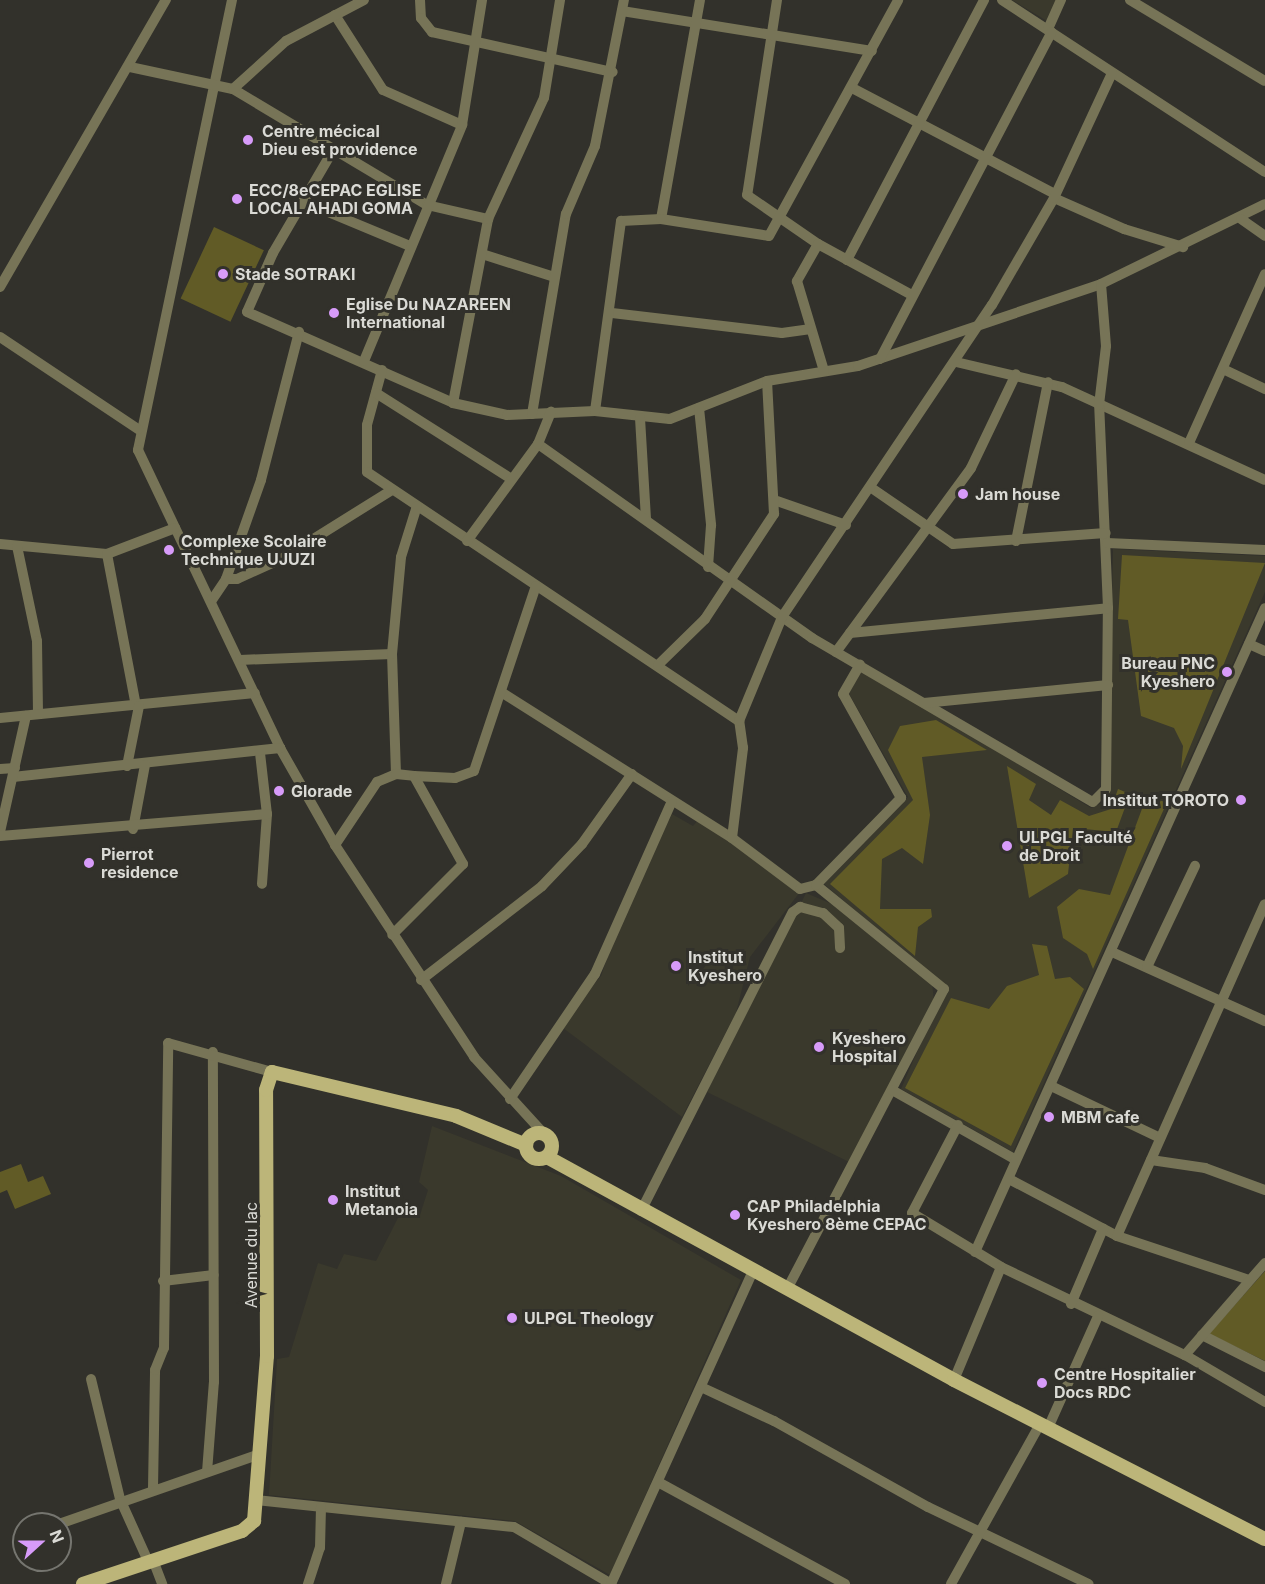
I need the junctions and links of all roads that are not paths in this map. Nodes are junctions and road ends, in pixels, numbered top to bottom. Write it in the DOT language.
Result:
graph roads {
  1 [pos="166,0"];
  2 [pos="232,0"];
  3 [pos="364,0"];
  4 [pos="420,0"];
  5 [pos="482,0"];
  6 [pos="560,0"];
  7 [pos="700,0"];
  8 [pos="777,0"];
  9 [pos="898,0"];
  10 [pos="984,0"];
  11 [pos="1002,0"];
  12 [pos="1061,0"];
  13 [pos="1130,0"];
  14 [pos="623,6"];
  15 [pos="342,8"];
  16 [pos="697,20"];
  17 [pos="1050,30"];
  18 [pos="772,32"];
  19 [pos="475,43"];
  20 [pos="872,51"];
  21 [pos="552,57"];
  22 [pos="129,67"];
  23 [pos="613,72"];
  24 [pos="1112,74"];
  25 [pos="1265,81"];
  26 [pos="215,82"];
  27 [pos="233,89"];
  28 [pos="854,89"];
  29 [pos="462,125"];
  30 [pos="916,126"];
  31 [pos="332,152"];
  32 [pos="984,160"];
  33 [pos="1265,172"];
  34 [pos="1054,196"];
  35 [pos="304,202"];
  36 [pos="1265,204"];
  37 [pos="427,205"];
  38 [pos="783,218"];
  39 [pos="488,219"];
  40 [pos="661,219"];
  41 [pos="1241,219"];
  42 [pos="1265,236"];
  43 [pos="818,244"];
  44 [pos="410,246"];
  45 [pos="1183,248"];
  46 [pos="482,254"];
  47 [pos="847,260"];
  48 [pos="1265,274"];
  49 [pos="554,277"];
  50 [pos="1101,284"];
  51 [pos="0,287"];
  52 [pos="912,295"];
  53 [pos="612,313"];
  54 [pos="982,321"];
  55 [pos="811,329"];
  56 [pos="299,332"];
  57 [pos="0,337"];
  58 [pos="880,359"];
  59 [pos="364,361"];
  60 [pos="956,362"];
  61 [pos="1223,369"];
  62 [pos="382,370"];
  63 [pos="824,371"];
  64 [pos="1016,374"];
  65 [pos="767,381"];
  66 [pos="1048,382"];
  67 [pos="1265,389"];
  68 [pos="376,393"];
  69 [pos="453,403"];
  70 [pos="1099,405"];
  71 [pos="699,408"];
  72 [pos="551,411"];
  73 [pos="595,411"];
  74 [pos="532,414"];
  75 [pos="640,418"];
  76 [pos="138,429"];
  77 [pos="1189,443"];
  78 [pos="538,444"];
  79 [pos="510,478"];
  80 [pos="1265,479"];
  81 [pos="873,489"];
  82 [pos="392,490"];
  83 [pos="777,501"];
  84 [pos="417,506"];
  85 [pos="646,519"];
  86 [pos="846,525"];
  87 [pos="924,525"];
  88 [pos="175,528"];
  89 [pos="1106,538"];
  90 [pos="467,541"];
  91 [pos="1016,541"];
  92 [pos="0,544"];
  93 [pos="17,546"];
  94 [pos="1265,550"];
  95 [pos="107,554"];
  96 [pos="708,567"];
  97 [pos="226,579"];
  98 [pos="730,583"];
  99 [pos="536,586"];
  100 [pos="212,600"];
  101 [pos="1108,608"];
  102 [pos="1265,608"];
  103 [pos="782,617"];
  104 [pos="850,633"];
  105 [pos="1249,644"];
  106 [pos="1265,651"];
  107 [pos="836,652"];
  108 [pos="392,654"];
  109 [pos="240,660"];
  110 [pos="658,665"];
  111 [pos="860,665"];
  112 [pos="1108,685"];
  113 [pos="501,692"];
  114 [pos="255,693"];
  115 [pos="924,703"];
  116 [pos="138,706"];
  117 [pos="32,715"];
  118 [pos="0,718"];
  119 [pos="739,721"];
  120 [pos="280,748"];
  121 [pos="260,753"];
  122 [pos="145,765"];
  123 [pos="127,766"];
  124 [pos="0,769"];
  125 [pos="14,772"];
  126 [pos="396,774"];
  127 [pos="632,774"];
  128 [pos="414,776"];
  129 [pos="672,801"];
  130 [pos="267,814"];
  131 [pos="133,829"];
  132 [pos="0,832"];
  133 [pos="0,836"];
  134 [pos="732,838"];
  135 [pos="335,845"];
  136 [pos="1195,866"];
  137 [pos="262,884"];
  138 [pos="816,885"];
  139 [pos="1265,904"];
  140 [pos="392,934"];
  141 [pos="840,948"];
  142 [pos="1112,952"];
  143 [pos="1148,967"];
  144 [pos="421,980"];
  145 [pos="1222,1001"];
  146 [pos="1265,1022"];
  147 [pos="213,1052"];
  148 [pos="272,1072"];
  149 [pos="1051,1086"];
  150 [pos="892,1089"];
  151 [pos="510,1099"];
  152 [pos="957,1125"];
  153 [pos="545,1135"];
  154 [pos="1160,1138"];
  155 [pos="526,1145"];
  156 [pos="547,1157"];
  157 [pos="1016,1160"];
  158 [pos="1151,1160"];
  159 [pos="1009,1179"];
  160 [pos="1265,1190"];
  161 [pos="641,1210"];
  162 [pos="1103,1229"];
  163 [pos="1117,1236"];
  164 [pos="975,1252"];
  165 [pos="1265,1263"];
  166 [pos="1001,1267"];
  167 [pos="753,1271"];
  168 [pos="214,1275"];
  169 [pos="1249,1280"];
  170 [pos="163,1281"];
  171 [pos="788,1288"];
  172 [pos="1071,1304"];
  173 [pos="1098,1316"];
  174 [pos="1202,1335"];
  175 [pos="1185,1354"];
  176 [pos="1265,1367"];
  177 [pos="91,1379"];
  178 [pos="954,1380"];
  179 [pos="701,1387"];
  180 [pos="1265,1402"];
  181 [pos="1044,1426"];
  182 [pos="260,1454"];
  183 [pos="207,1472"];
  184 [pos="658,1482"];
  185 [pos="153,1488"];
  186 [pos="120,1499"];
  187 [pos="256,1500"];
  188 [pos="321,1507"];
  189 [pos="72,1519"];
  190 [pos="461,1522"];
  191 [pos="979,1531"];
  192 [pos="1265,1539"];
  193 [pos="150,1561"];
  194 [pos="83,1584"];
  195 [pos="162,1584"];
  196 [pos="308,1584"];
  197 [pos="446,1584"];
  198 [pos="611,1584"];
  199 [pos="846,1584"];
  200 [pos="952,1584"];
  201 [pos="1089,1584"];
  1 -- 22 [label="street"];
  2 -- 26 [label="street"];
  3 -- 15 [label="street"];
  4 -- 19 [label="street"];
  5 -- 19 [label="street"];
  6 -- 21 [label="street"];
  7 -- 16 [label="street"];
  8 -- 18 [label="street"];
  9 -- 20 [label="street"];
  10 -- 30 [label="street"];
  11 -- 17 [label="street"];
  12 -- 17 [label="street"];
  13 -- 25 [label="street"];
  14 -- 16 [label="street"];
  14 -- 23 [label="street"];
  15 -- 27 [label="street"];
  15 -- 29 [label="street"];
  16 -- 18 [label="street"];
  16 -- 40 [label="street"];
  17 -- 24 [label="street"];
  17 -- 32 [label="street"];
  18 -- 20 [label="street"];
  18 -- 38 [label="street"];
  19 -- 21 [label="street"];
  19 -- 29 [label="street"];
  20 -- 28 [label="street"];
  21 -- 23 [label="street"];
  21 -- 39 [label="street"];
  22 -- 26 [label="street"];
  22 -- 51 [label="street"];
  23 -- 49 [label="street"];
  24 -- 33 [label="street"];
  24 -- 34 [label="street"];
  26 -- 27 [label="street"];
  26 -- 76 [label="street"];
  27 -- 31 [label="street"];
  28 -- 30 [label="street"];
  28 -- 38 [label="street"];
  29 -- 37 [label="street"];
  30 -- 32 [label="street"];
  30 -- 47 [label="street"];
  31 -- 35 [label="street"];
  31 -- 37 [label="street"];
  32 -- 34 [label="street"];
  32 -- 52 [label="street"];
  34 -- 45 [label="street"];
  34 -- 54 [label="street"];
  35 -- 44 [label="street"];
  35 -- 56 [label="street"];
  36 -- 41 [label="street"];
  37 -- 39 [label="street"];
  37 -- 44 [label="street"];
  38 -- 40 [label="street"];
  38 -- 43 [label="street"];
  39 -- 46 [label="street"];
  40 -- 53 [label="street"];
  41 -- 42 [label="street"];
  41 -- 45 [label="street"];
  43 -- 47 [label="street"];
  43 -- 55 [label="street"];
  44 -- 59 [label="street"];
  45 -- 50 [label="street"];
  46 -- 49 [label="street"];
  46 -- 69 [label="street"];
  47 -- 52 [label="street"];
  48 -- 61 [label="street"];
  49 -- 74 [label="street"];
  50 -- 54 [label="street"];
  50 -- 70 [label="street"];
  52 -- 58 [label="street"];
  53 -- 55 [label="street"];
  53 -- 73 [label="street"];
  54 -- 58 [label="street"];
  54 -- 60 [label="street"];
  55 -- 63 [label="street"];
  56 -- 59 [label="street"];
  56 -- 97 [label="street"];
  57 -- 76 [label="street"];
  58 -- 63 [label="street"];
  59 -- 62 [label="street"];
  60 -- 64 [label="street"];
  60 -- 81 [label="street"];
  61 -- 67 [label="street"];
  61 -- 77 [label="street"];
  62 -- 68 [label="street"];
  62 -- 69 [label="street"];
  63 -- 65 [label="street"];
  64 -- 66 [label="street"];
  64 -- 87 [label="street"];
  65 -- 71 [label="street"];
  65 -- 83 [label="street"];
  66 -- 70 [label="street"];
  66 -- 91 [label="street"];
  68 -- 79 [label="street"];
  68 -- 82 [label="street"];
  69 -- 74 [label="street"];
  70 -- 77 [label="street"];
  70 -- 89 [label="street"];
  71 -- 75 [label="street"];
  71 -- 96 [label="street"];
  72 -- 73 [label="street"];
  72 -- 74 [label="street"];
  72 -- 78 [label="street"];
  73 -- 75 [label="street"];
  75 -- 85 [label="street"];
  76 -- 88 [label="street"];
  77 -- 80 [label="street"];
  78 -- 79 [label="street"];
  78 -- 85 [label="street"];
  79 -- 90 [label="street"];
  81 -- 86 [label="street"];
  81 -- 87 [label="street"];
  82 -- 84 [label="street"];
  82 -- 97 [label="street"];
  83 -- 86 [label="street"];
  83 -- 98 [label="street"];
  84 -- 90 [label="street"];
  84 -- 108 [label="street"];
  85 -- 96 [label="street"];
  86 -- 103 [label="street"];
  87 -- 91 [label="street"];
  87 -- 104 [label="street"];
  88 -- 95 [label="street"];
  88 -- 100 [label="street"];
  89 -- 91 [label="street"];
  89 -- 94 [label="street"];
  89 -- 101 [label="street"];
  90 -- 99 [label="street"];
  92 -- 93 [label="street"];
  93 -- 95 [label="street"];
  93 -- 117 [label="street"];
  95 -- 116 [label="street"];
  96 -- 98 [label="street"];
  97 -- 100 [label="street"];
  98 -- 103 [label="street"];
  98 -- 110 [label="street"];
  99 -- 110 [label="street"];
  99 -- 113 [label="street"];
  100 -- 109 [label="street"];
  101 -- 104 [label="street"];
  101 -- 112 [label="street"];
  102 -- 105 [label="street"];
  103 -- 107 [label="street"];
  103 -- 119 [label="street"];
  104 -- 107 [label="street"];
  105 -- 106 [label="street"];
  105 -- 142 [label="street"];
  107 -- 111 [label="street"];
  108 -- 109 [label="street"];
  108 -- 126 [label="street"];
  109 -- 114 [label="street"];
  110 -- 119 [label="street"];
  111 -- 115 [label="street"];
  111 -- 138 [label="street"];
  112 -- 115 [label="street"];
  112 -- 115 [label="street"];
  113 -- 127 [label="street"];
  113 -- 128 [label="street"];
  114 -- 116 [label="street"];
  114 -- 120 [label="street"];
  116 -- 117 [label="street"];
  116 -- 123 [label="street"];
  117 -- 118 [label="street"];
  117 -- 125 [label="street"];
  119 -- 134 [label="street"];
  120 -- 121 [label="street"];
  120 -- 135 [label="street"];
  121 -- 122 [label="street"];
  121 -- 130 [label="street"];
  122 -- 123 [label="street"];
  122 -- 131 [label="street"];
  123 -- 125 [label="street"];
  124 -- 125 [label="street"];
  125 -- 132 [label="street"];
  126 -- 128 [label="street"];
  126 -- 135 [label="street"];
  127 -- 129 [label="street"];
  127 -- 144 [label="street"];
  128 -- 140 [label="street"];
  129 -- 134 [label="street"];
  129 -- 151 [label="street"];
  130 -- 131 [label="street"];
  130 -- 137 [label="street"];
  131 -- 133 [label="street"];
  134 -- 138 [label="street"];
  135 -- 140 [label="street"];
  136 -- 143 [label="street"];
  138 -- 150 [label="street"];
  139 -- 145 [label="street"];
  140 -- 144 [label="street"];
  141 -- 161 [label="street"];
  142 -- 143 [label="street"];
  142 -- 149 [label="street"];
  143 -- 145 [label="street"];
  144 -- 151 [label="street"];
  145 -- 146 [label="street"];
  145 -- 154 [label="street"];
  147 -- 148 [label="street"];
  147 -- 168 [label="street"];
  147 -- 170 [label="street"];
  148 -- 155 [label="main road"];
  148 -- 182 [label="main road, Avenue du lac"];
  149 -- 154 [label="street"];
  149 -- 157 [label="street"];
  150 -- 152 [label="street"];
  150 -- 171 [label="street"];
  151 -- 153 [label="street"];
  152 -- 157 [label="street"];
  152 -- 164 [label="street"];
  153 -- 155 [label="main road"];
  153 -- 156 [label="main road"];
  154 -- 158 [label="street"];
  155 -- 156 [label="main road"];
  156 -- 161 [label="main road"];
  157 -- 159 [label="street"];
  158 -- 160 [label="street"];
  158 -- 163 [label="street"];
  159 -- 162 [label="street"];
  159 -- 164 [label="street"];
  161 -- 167 [label="main road"];
  162 -- 163 [label="street"];
  162 -- 172 [label="street"];
  163 -- 169 [label="street"];
  164 -- 166 [label="street"];
  165 -- 169 [label="street"];
  166 -- 172 [label="street"];
  166 -- 178 [label="street"];
  167 -- 171 [label="main road"];
  167 -- 179 [label="street"];
  168 -- 170 [label="street"];
  168 -- 183 [label="street"];
  169 -- 174 [label="street"];
  170 -- 185 [label="street"];
  171 -- 178 [label="main road"];
  172 -- 173 [label="street"];
  173 -- 175 [label="street"];
  173 -- 181 [label="street"];
  174 -- 175 [label="street"];
  174 -- 176 [label="street"];
  175 -- 180 [label="street"];
  177 -- 186 [label="street"];
  178 -- 181 [label="main road"];
  179 -- 184 [label="street"];
  179 -- 191 [label="street"];
  181 -- 191 [label="street"];
  181 -- 192 [label="main road"];
  182 -- 183 [label="street"];
  182 -- 187 [label="main road, Avenue du lac"];
  183 -- 185 [label="street"];
  184 -- 198 [label="street"];
  184 -- 199 [label="street"];
  185 -- 186 [label="street"];
  186 -- 189 [label="street"];
  186 -- 193 [label="street"];
  187 -- 188 [label="street"];
  187 -- 193 [label="main road, Avenue du lac"];
  188 -- 190 [label="street"];
  188 -- 196 [label="street"];
  190 -- 197 [label="street"];
  190 -- 198 [label="street"];
  191 -- 200 [label="street"];
  191 -- 201 [label="street"];
  193 -- 194 [label="main road, Avenue du lac"];
  193 -- 195 [label="street"];
}
